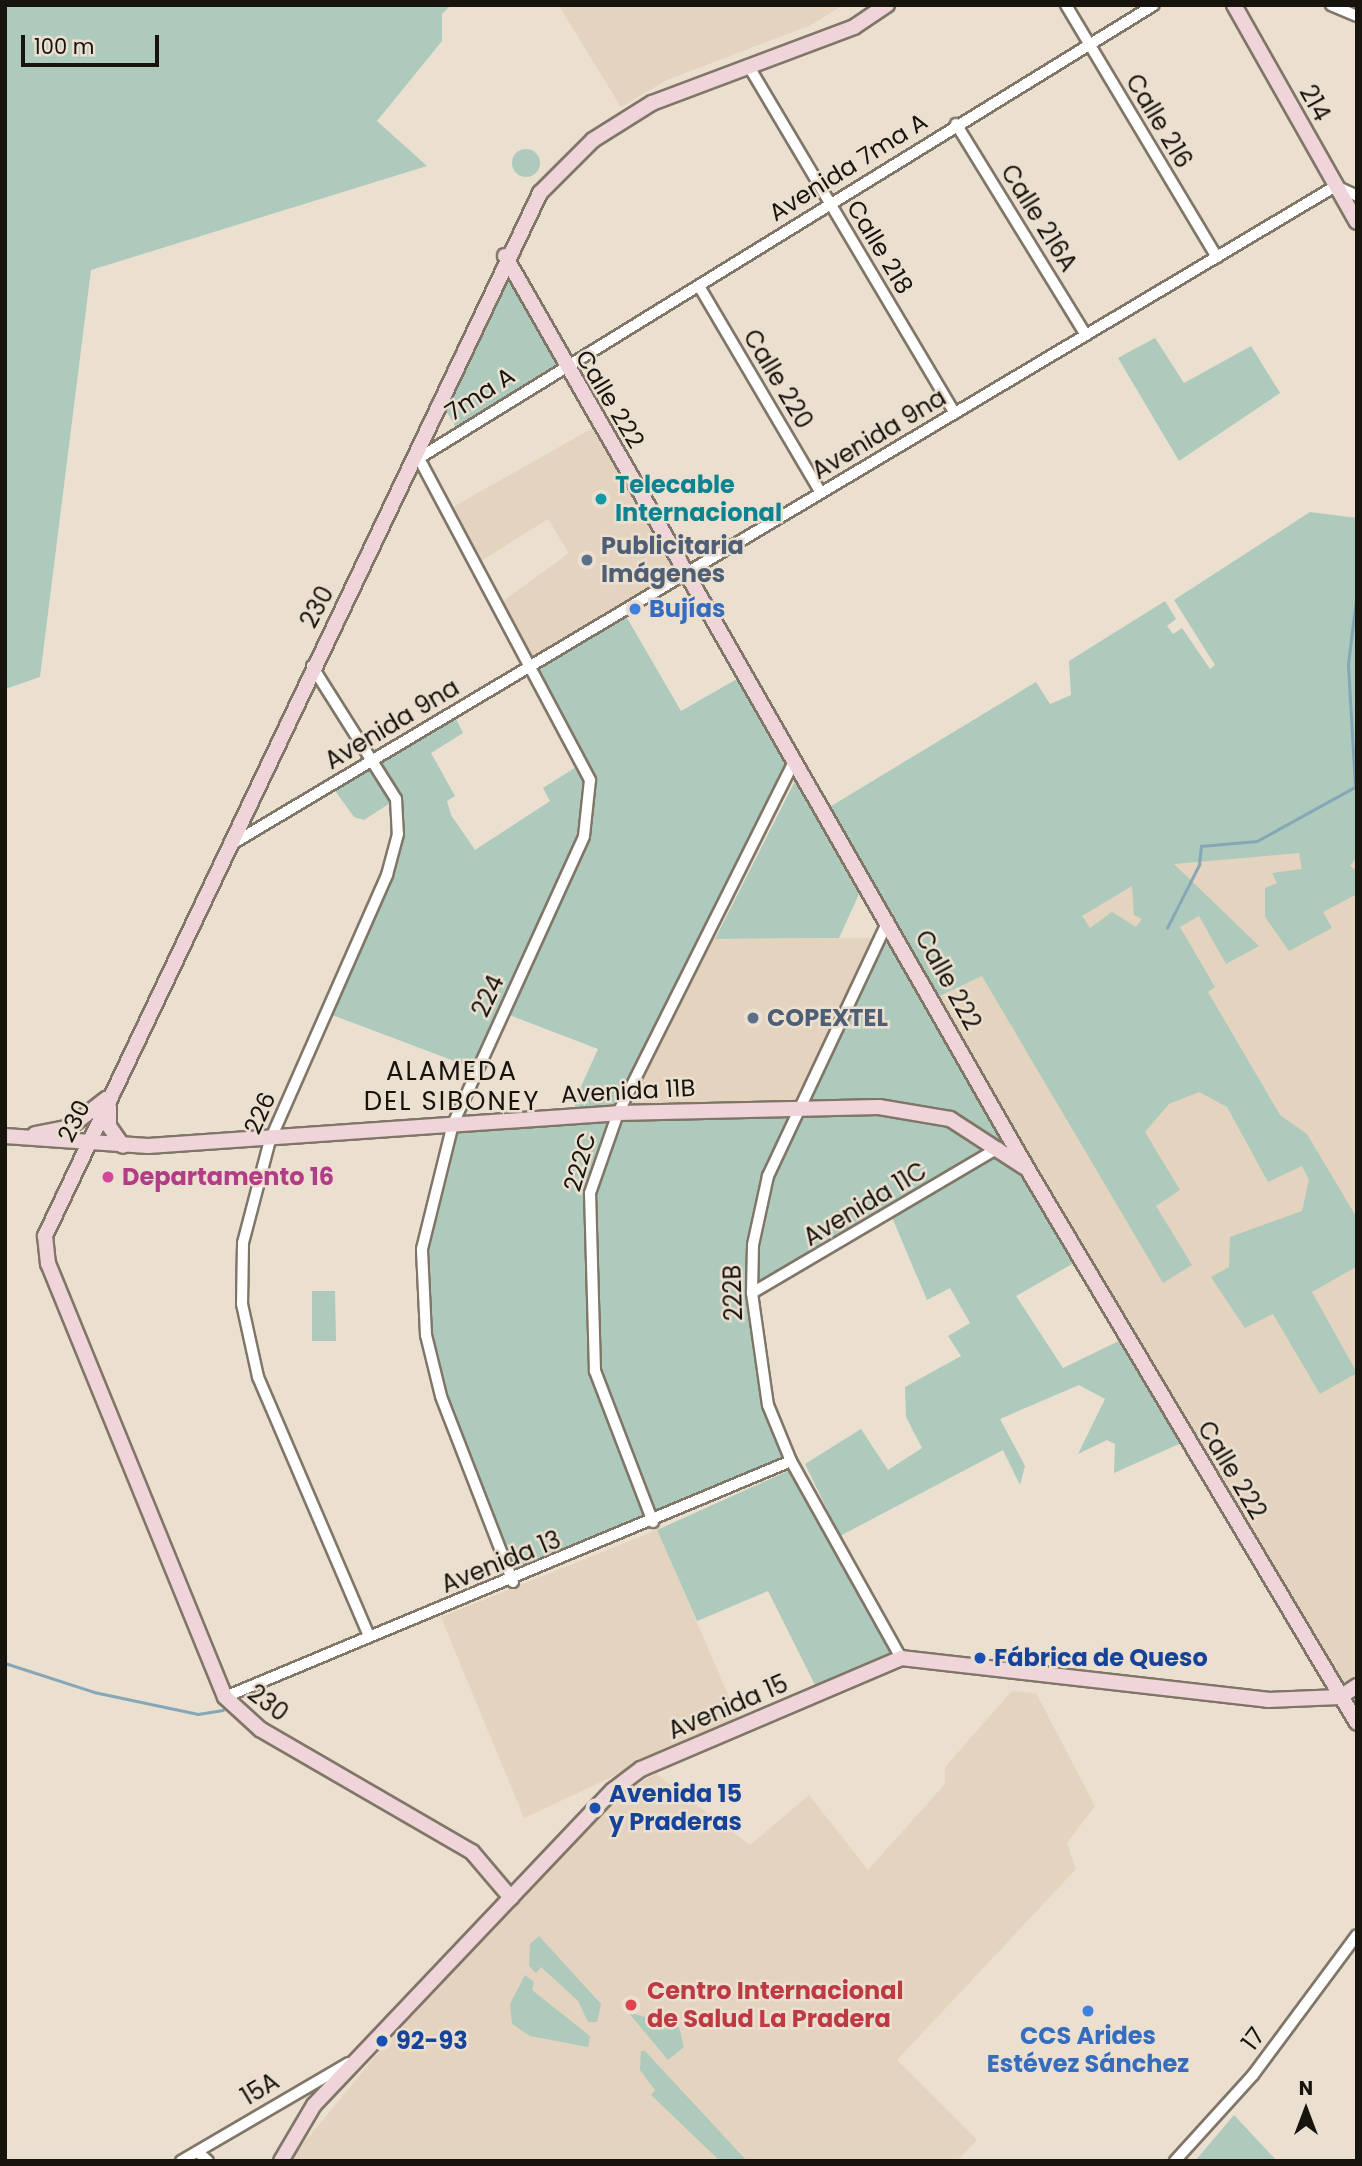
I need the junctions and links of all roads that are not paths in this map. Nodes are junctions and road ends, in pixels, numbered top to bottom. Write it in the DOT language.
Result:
graph roads {
  1 [pos="887,5"];
  2 [pos="1066,5"];
  3 [pos="1154,5"];
  4 [pos="1234,5"];
  5 [pos="1331,5"];
  6 [pos="1357,16"];
  7 [pos="1090,46"];
  8 [pos="748,65"];
  9 [pos="956,124"];
  10 [pos="1336,186"];
  11 [pos="1357,196"];
  12 [pos="828,202"];
  13 [pos="1357,222"];
  14 [pos="505,256"];
  15 [pos="1217,257"];
  16 [pos="699,286"];
  17 [pos="1086,335"];
  18 [pos="563,364"];
  19 [pos="955,414"];
  20 [pos="419,458"];
  21 [pos="821,493"];
  22 [pos="686,574"];
  23 [pos="312,665"];
  24 [pos="530,667"];
  25 [pos="373,760"];
  26 [pos="794,762"];
  27 [pos="228,846"];
  28 [pos="888,920"];
  29 [pos="122,1074"];
  30 [pos="111,1096"];
  31 [pos="798,1108"];
  32 [pos="618,1113"];
  33 [pos="453,1124"];
  34 [pos="11,1136"];
  35 [pos="270,1140"];
  36 [pos="88,1145"];
  37 [pos="123,1146"];
  38 [pos="998,1148"];
  39 [pos="1028,1170"];
  40 [pos="751,1293"];
  41 [pos="791,1461"];
  42 [pos="653,1522"];
  43 [pos="513,1582"];
  44 [pos="369,1636"];
  45 [pos="901,1658"];
  46 [pos="1357,1686"];
  47 [pos="225,1697"];
  48 [pos="1340,1697"];
  49 [pos="1357,1723"];
  50 [pos="511,1898"];
  51 [pos="1357,1935"];
  52 [pos="362,2056"];
  53 [pos="199,2152"];
  54 [pos="181,2161"];
  55 [pos="208,2161"];
  56 [pos="281,2161"];
  57 [pos="1175,2161"];
  1 -- 8 [label="street, 230"];
  2 -- 7 [label="street, Calle 216"];
  3 -- 7 [label="street, Avenida 7ma A"];
  4 -- 10 [label="street, 214"];
  5 -- 6 [label="street"];
  7 -- 9 [label="street, Avenida 7ma A"];
  7 -- 15 [label="street, Calle 216"];
  8 -- 12 [label="street, Calle 218"];
  8 -- 14 [label="street, 230"];
  9 -- 12 [label="street, Avenida 7ma A"];
  9 -- 17 [label="street, Calle 216A"];
  10 -- 11 [label="street"];
  10 -- 13 [label="street, 214"];
  10 -- 15 [label="street, Avenida 9na"];
  12 -- 16 [label="street, Avenida 7ma A"];
  12 -- 19 [label="street, Calle 218"];
  14 -- 18 [label="street, Calle 222"];
  14 -- 20 [label="street, 230"];
  15 -- 17 [label="street, Avenida 9na"];
  16 -- 18 [label="street, Avenida 7ma A"];
  16 -- 21 [label="street, Calle 220"];
  17 -- 19 [label="street, Avenida 9na"];
  18 -- 20 [label="street, 7ma A"];
  18 -- 22 [label="street, Calle 222"];
  19 -- 21 [label="street, Avenida 9na"];
  20 -- 23 [label="street, 230"];
  20 -- 24 [label="street, 224"];
  21 -- 22 [label="street, Avenida 9na"];
  22 -- 24 [label="street, Avenida 9na"];
  22 -- 26 [label="street, Calle 222"];
  23 -- 25 [label="street, 226"];
  23 -- 27 [label="street, 230"];
  24 -- 25 [label="street, Avenida 9na"];
  24 -- 33 [label="street, 224"];
  25 -- 27 [label="street, Avenida 9na"];
  25 -- 35 [label="street, 226"];
  26 -- 28 [label="street, Calle 222"];
  26 -- 32 [label="street, 222C"];
  27 -- 29 [label="street, 230"];
  28 -- 31 [label="street, 222B"];
  28 -- 39 [label="street, Calle 222"];
  29 -- 30 [label="street, 230"];
  29 -- 34 [label="street"];
  30 -- 36 [label="street, 230"];
  30 -- 37 [label="street"];
  31 -- 32 [label="street, Avenida 11B"];
  31 -- 38 [label="street, Avenida 11B"];
  31 -- 40 [label="street, 222B"];
  32 -- 33 [label="street, Avenida 11B"];
  32 -- 42 [label="street, 222C"];
  33 -- 35 [label="street, Avenida 11B"];
  33 -- 43 [label="street, 224"];
  34 -- 36 [label="street, Avenida 11B"];
  35 -- 37 [label="street, Avenida 11B"];
  35 -- 44 [label="street, 226"];
  36 -- 37 [label="street, Avenida 11B"];
  36 -- 47 [label="street, 230"];
  38 -- 39 [label="street, Avenida 11B"];
  38 -- 40 [label="street, Avenida 11C"];
  39 -- 48 [label="street, Calle 222"];
  40 -- 41 [label="street, 222B"];
  41 -- 42 [label="street, Avenida 13"];
  41 -- 45 [label="street, 222B"];
  42 -- 43 [label="street, Avenida 13"];
  43 -- 44 [label="street, Avenida 13"];
  44 -- 47 [label="street, Avenida 13"];
  45 -- 48 [label="street, Avenida 15"];
  45 -- 50 [label="street, Avenida 15"];
  46 -- 48 [label="street"];
  47 -- 50 [label="street, 230"];
  48 -- 49 [label="street, Calle 222"];
  50 -- 52 [label="street, Avenida 15"];
  51 -- 57 [label="street, 17"];
  52 -- 53 [label="street, 15A"];
  52 -- 56 [label="street, Avenida 15"];
  53 -- 54 [label="street, 15A"];
  53 -- 55 [label="street"];
}
